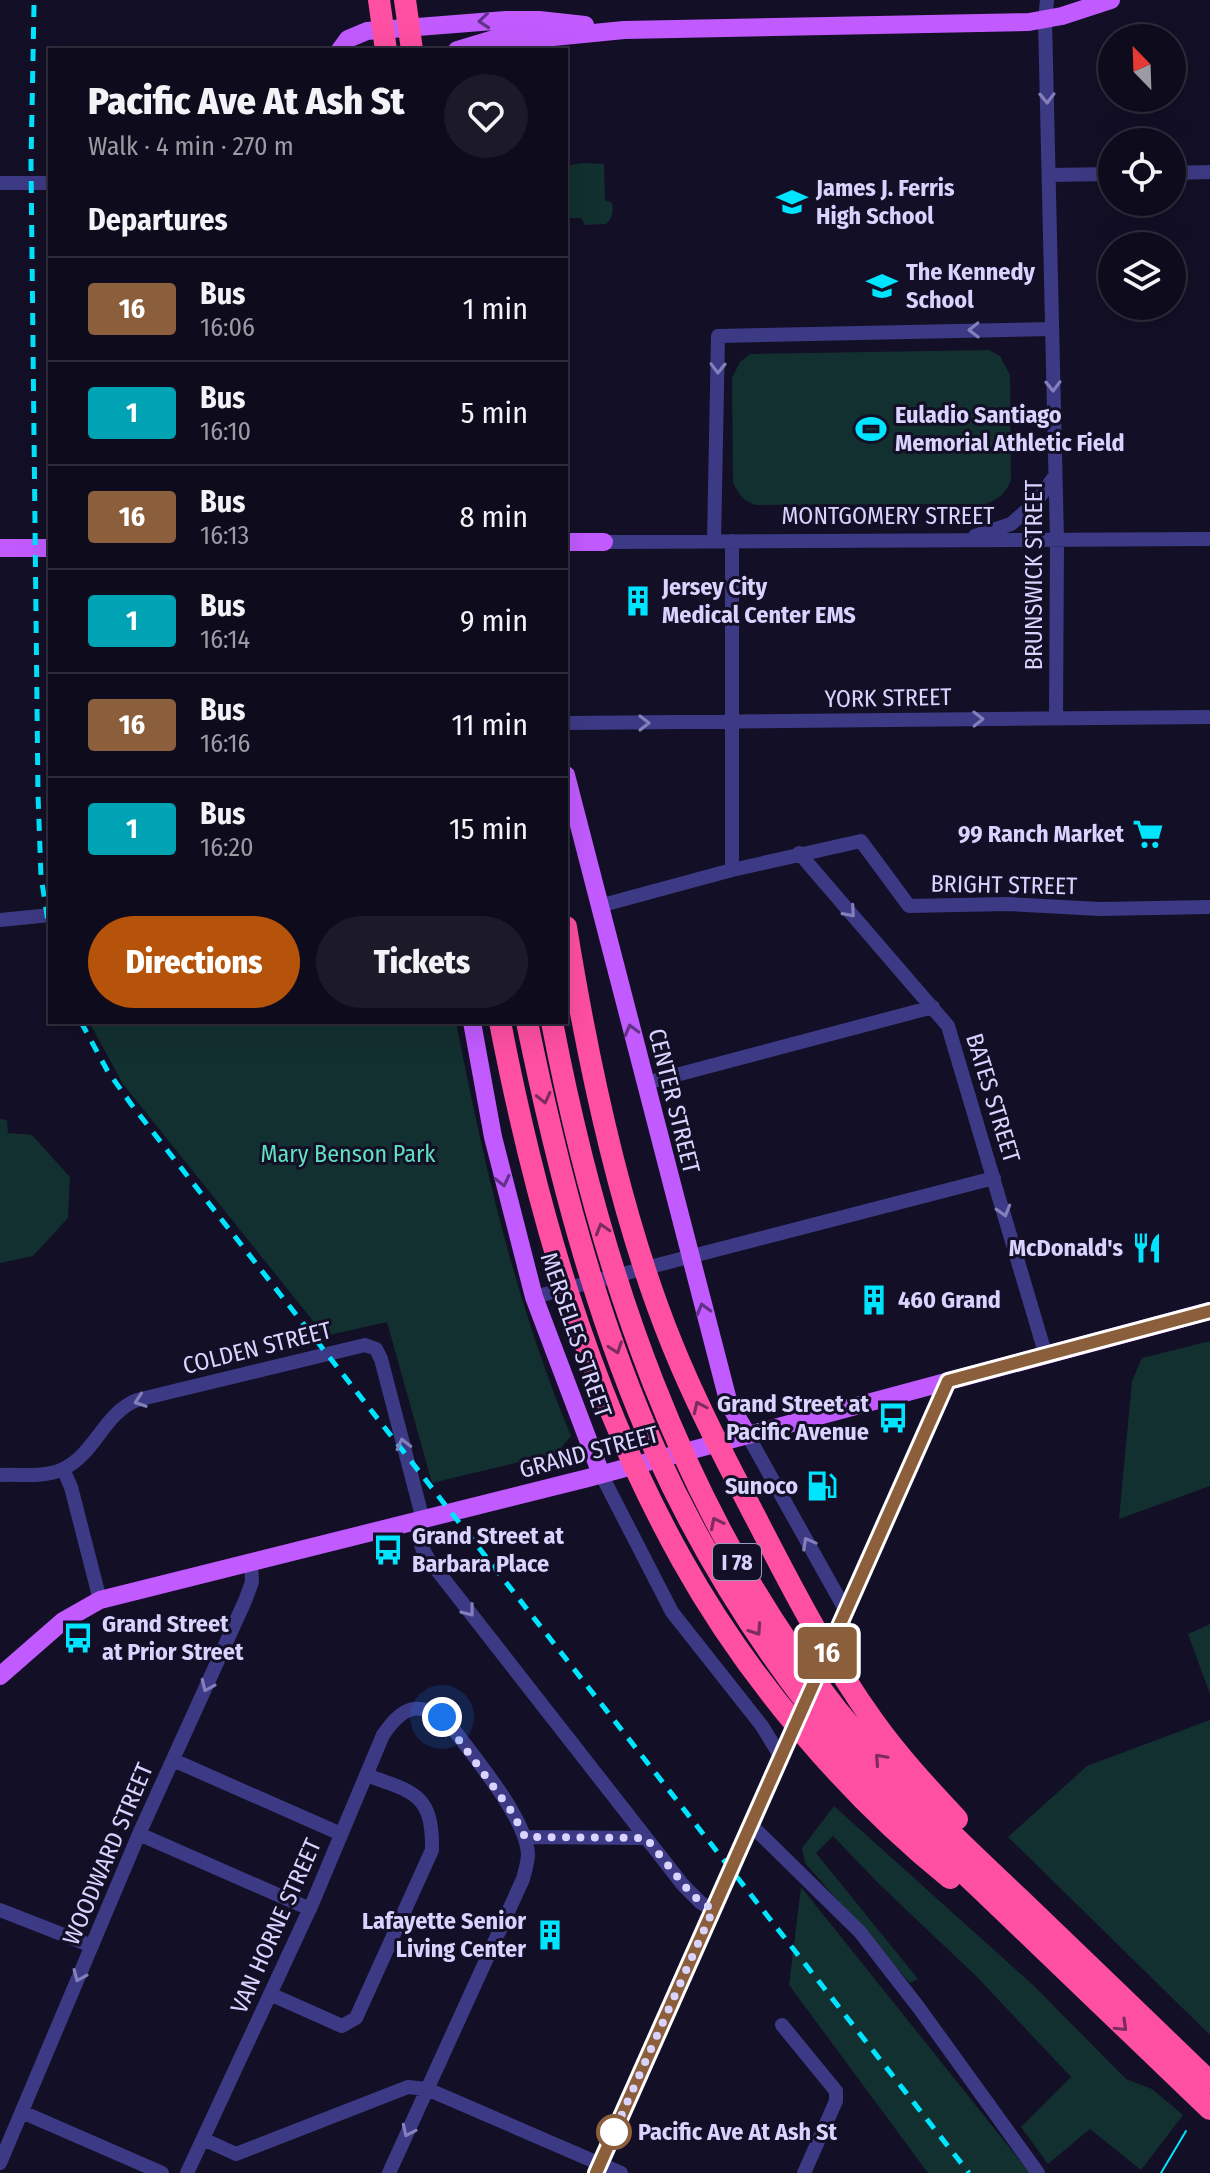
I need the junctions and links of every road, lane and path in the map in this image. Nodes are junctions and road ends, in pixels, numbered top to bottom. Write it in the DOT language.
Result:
graph roads {
  1 [pos="379,0"];
  2 [pos="405,0"];
  3 [pos="1047,0"];
  4 [pos="1111,0"];
  5 [pos="1045,20"];
  6 [pos="589,26"];
  7 [pos="624,30"];
  8 [pos="341,48"];
  9 [pos="386,48"];
  10 [pos="412,48"];
  11 [pos="464,48"];
  12 [pos="512,48"];
  13 [pos="1210,172"];
  14 [pos="1186,173"];
  15 [pos="1098,174"];
  16 [pos="1049,175"];
  17 [pos="0,183"];
  18 [pos="48,183"];
  19 [pos="1052,329"];
  20 [pos="1055,476"];
  21 [pos="1210,539"];
  22 [pos="961,540"];
  23 [pos="1057,540"];
  24 [pos="714,541"];
  25 [pos="732,541"];
  26 [pos="568,542"];
  27 [pos="604,542"];
  28 [pos="0,548"];
  29 [pos="48,548"];
  30 [pos="1210,717"];
  31 [pos="1056,718"];
  32 [pos="732,722"];
  33 [pos="568,723"];
  34 [pos="568,783"];
  35 [pos="799,853"];
  36 [pos="732,870"];
  37 [pos="599,906"];
  38 [pos="1210,907"];
  39 [pos="48,915"];
  40 [pos="0,920"];
  41 [pos="568,937"];
  42 [pos="933,1007"];
  43 [pos="472,1024"];
  44 [pos="500,1024"];
  45 [pos="527,1024"];
  46 [pos="552,1024"];
  47 [pos="646,1083"];
  48 [pos="994,1178"];
  49 [pos="689,1257"];
  50 [pos="534,1297"];
  51 [pos="1210,1311"];
  52 [pos="1046,1356"];
  53 [pos="948,1381"];
  54 [pos="747,1434"];
  55 [pos="63,1469"];
  56 [pos="601,1474"];
  57 [pos="0,1475"];
  58 [pos="418,1521"];
  59 [pos="251,1562"];
  60 [pos="100,1600"];
  61 [pos="846,1611"];
  62 [pos="0,1676"];
  63 [pos="781,1757"];
  64 [pos="173,1760"];
  65 [pos="366,1775"];
  66 [pos="751,1825"];
  67 [pos="139,1834"];
  68 [pos="341,1834"];
  69 [pos="525,1837"];
  70 [pos="646,1838"];
  71 [pos="310,1909"];
  72 [pos="0,1910"];
  73 [pos="713,1910"];
  74 [pos="92,1946"];
  75 [pos="1066,1972"];
  76 [pos="1115,1990"];
  77 [pos="270,1994"];
  78 [pos="782,2025"];
  79 [pos="1210,2082"];
  80 [pos="427,2089"];
  81 [pos="1210,2109"];
  82 [pos="22,2112"];
  83 [pos="203,2139"];
  84 [pos="0,2163"];
  85 [pos="598,2168"];
  86 [pos="162,2173"];
  87 [pos="187,2173"];
  88 [pos="389,2173"];
  89 [pos="621,2173"];
  90 [pos="804,2173"];
  91 [pos="1038,2173"];
  1 -- 9 [label="highway"];
  2 -- 10 [label="highway"];
  3 -- 5 [label="street, BRUNSWICK STREET"];
  4 -- 5 [label="main road"];
  5 -- 7 [label="main road"];
  5 -- 16 [label="street, BRUNSWICK STREET, one-way"];
  6 -- 7 [label="main road"];
  6 -- 8 [label="main road, one-way"];
  6 -- 11 [label="main road"];
  7 -- 12 [label="main road"];
  13 -- 14 [label="street"];
  15 -- 16 [label="street"];
  16 -- 19 [label="street, BRUNSWICK STREET"];
  17 -- 18 [label="street"];
  19 -- 20 [label="street, BRUNSWICK STREET, one-way"];
  19 -- 24 [label="street, one-way"];
  20 -- 22 [label="street"];
  20 -- 23 [label="street, BRUNSWICK STREET"];
  21 -- 23 [label="street, MONTGOMERY STREET"];
  22 -- 23 [label="street, MONTGOMERY STREET"];
  22 -- 25 [label="street, MONTGOMERY STREET"];
  23 -- 31 [label="street, BRUNSWICK STREET"];
  24 -- 25 [label="street, MONTGOMERY STREET"];
  24 -- 27 [label="street, MONTGOMERY STREET"];
  25 -- 32 [label="street"];
  26 -- 27 [label="main road, MONTGOMERY STREET"];
  28 -- 29 [label="main road"];
  30 -- 31 [label="street, YORK STREET"];
  32 -- 31 [label="street, YORK STREET, one-way"];
  33 -- 32 [label="street, YORK STREET, one-way"];
  32 -- 36 [label="street"];
  34 -- 37 [label="main road, CENTER STREET"];
  35 -- 36 [label="street, BRIGHT STREET"];
  35 -- 38 [label="street, BRIGHT STREET"];
  35 -- 42 [label="street, BATES STREET, one-way"];
  36 -- 37 [label="street, BRIGHT STREET"];
  47 -- 37 [label="main road, CENTER STREET, one-way"];
  39 -- 40 [label="street"];
  76 -- 41 [label="highway, one-way"];
  42 -- 47 [label="street"];
  42 -- 48 [label="street, BATES STREET"];
  43 -- 50 [label="main road, MERSELES STREET, one-way"];
  44 -- 75 [label="highway"];
  45 -- 75 [label="highway, I 78, one-way"];
  76 -- 46 [label="highway, I 78, one-way"];
  47 -- 49 [label="main road, CENTER STREET"];
  48 -- 49 [label="street"];
  48 -- 52 [label="street, BATES STREET, one-way"];
  49 -- 50 [label="street"];
  54 -- 49 [label="main road, CENTER STREET, one-way"];
  50 -- 56 [label="main road, MERSELES STREET"];
  51 -- 52 [label="main road, GRAND STREET"];
  52 -- 53 [label="main road, GRAND STREET"];
  53 -- 54 [label="main road, GRAND STREET"];
  53 -- 61 [label="street"];
  54 -- 56 [label="main road, GRAND STREET"];
  61 -- 54 [label="street, one-way"];
  55 -- 57 [label="street"];
  58 -- 55 [label="street, COLDEN STREET, one-way"];
  55 -- 60 [label="street"];
  56 -- 58 [label="main road, GRAND STREET"];
  56 -- 63 [label="street, MERSELES STREET"];
  58 -- 59 [label="main road, GRAND STREET"];
  58 -- 70 [label="street, one-way"];
  59 -- 60 [label="main road, GRAND STREET"];
  59 -- 64 [label="street, WOODWARD STREET, one-way"];
  60 -- 62 [label="main road, GRAND STREET"];
  61 -- 63 [label="street"];
  63 -- 66 [label="street"];
  64 -- 67 [label="street, WOODWARD STREET"];
  64 -- 68 [label="street"];
  65 -- 68 [label="street, VAN HORNE STREET"];
  65 -- 69 [label="street, VAN HORNE STREET"];
  65 -- 77 [label="street"];
  66 -- 73 [label="street"];
  66 -- 91 [label="street"];
  67 -- 71 [label="street"];
  67 -- 74 [label="street, WOODWARD STREET"];
  68 -- 71 [label="street, VAN HORNE STREET"];
  69 -- 70 [label="street"];
  69 -- 80 [label="street"];
  70 -- 73 [label="street"];
  71 -- 77 [label="street, VAN HORNE STREET"];
  72 -- 74 [label="street"];
  73 -- 85 [label="street"];
  74 -- 82 [label="street, WOODWARD STREET, one-way"];
  75 -- 81 [label="highway, I 78, one-way"];
  76 -- 79 [label="highway, I 78"];
  77 -- 83 [label="street, VAN HORNE STREET"];
  78 -- 90 [label="street"];
  80 -- 83 [label="street"];
  80 -- 85 [label="street"];
  80 -- 88 [label="street, one-way"];
  82 -- 84 [label="street, WOODWARD STREET"];
  82 -- 86 [label="street"];
  83 -- 87 [label="street, VAN HORNE STREET"];
  85 -- 89 [label="street"];
}
